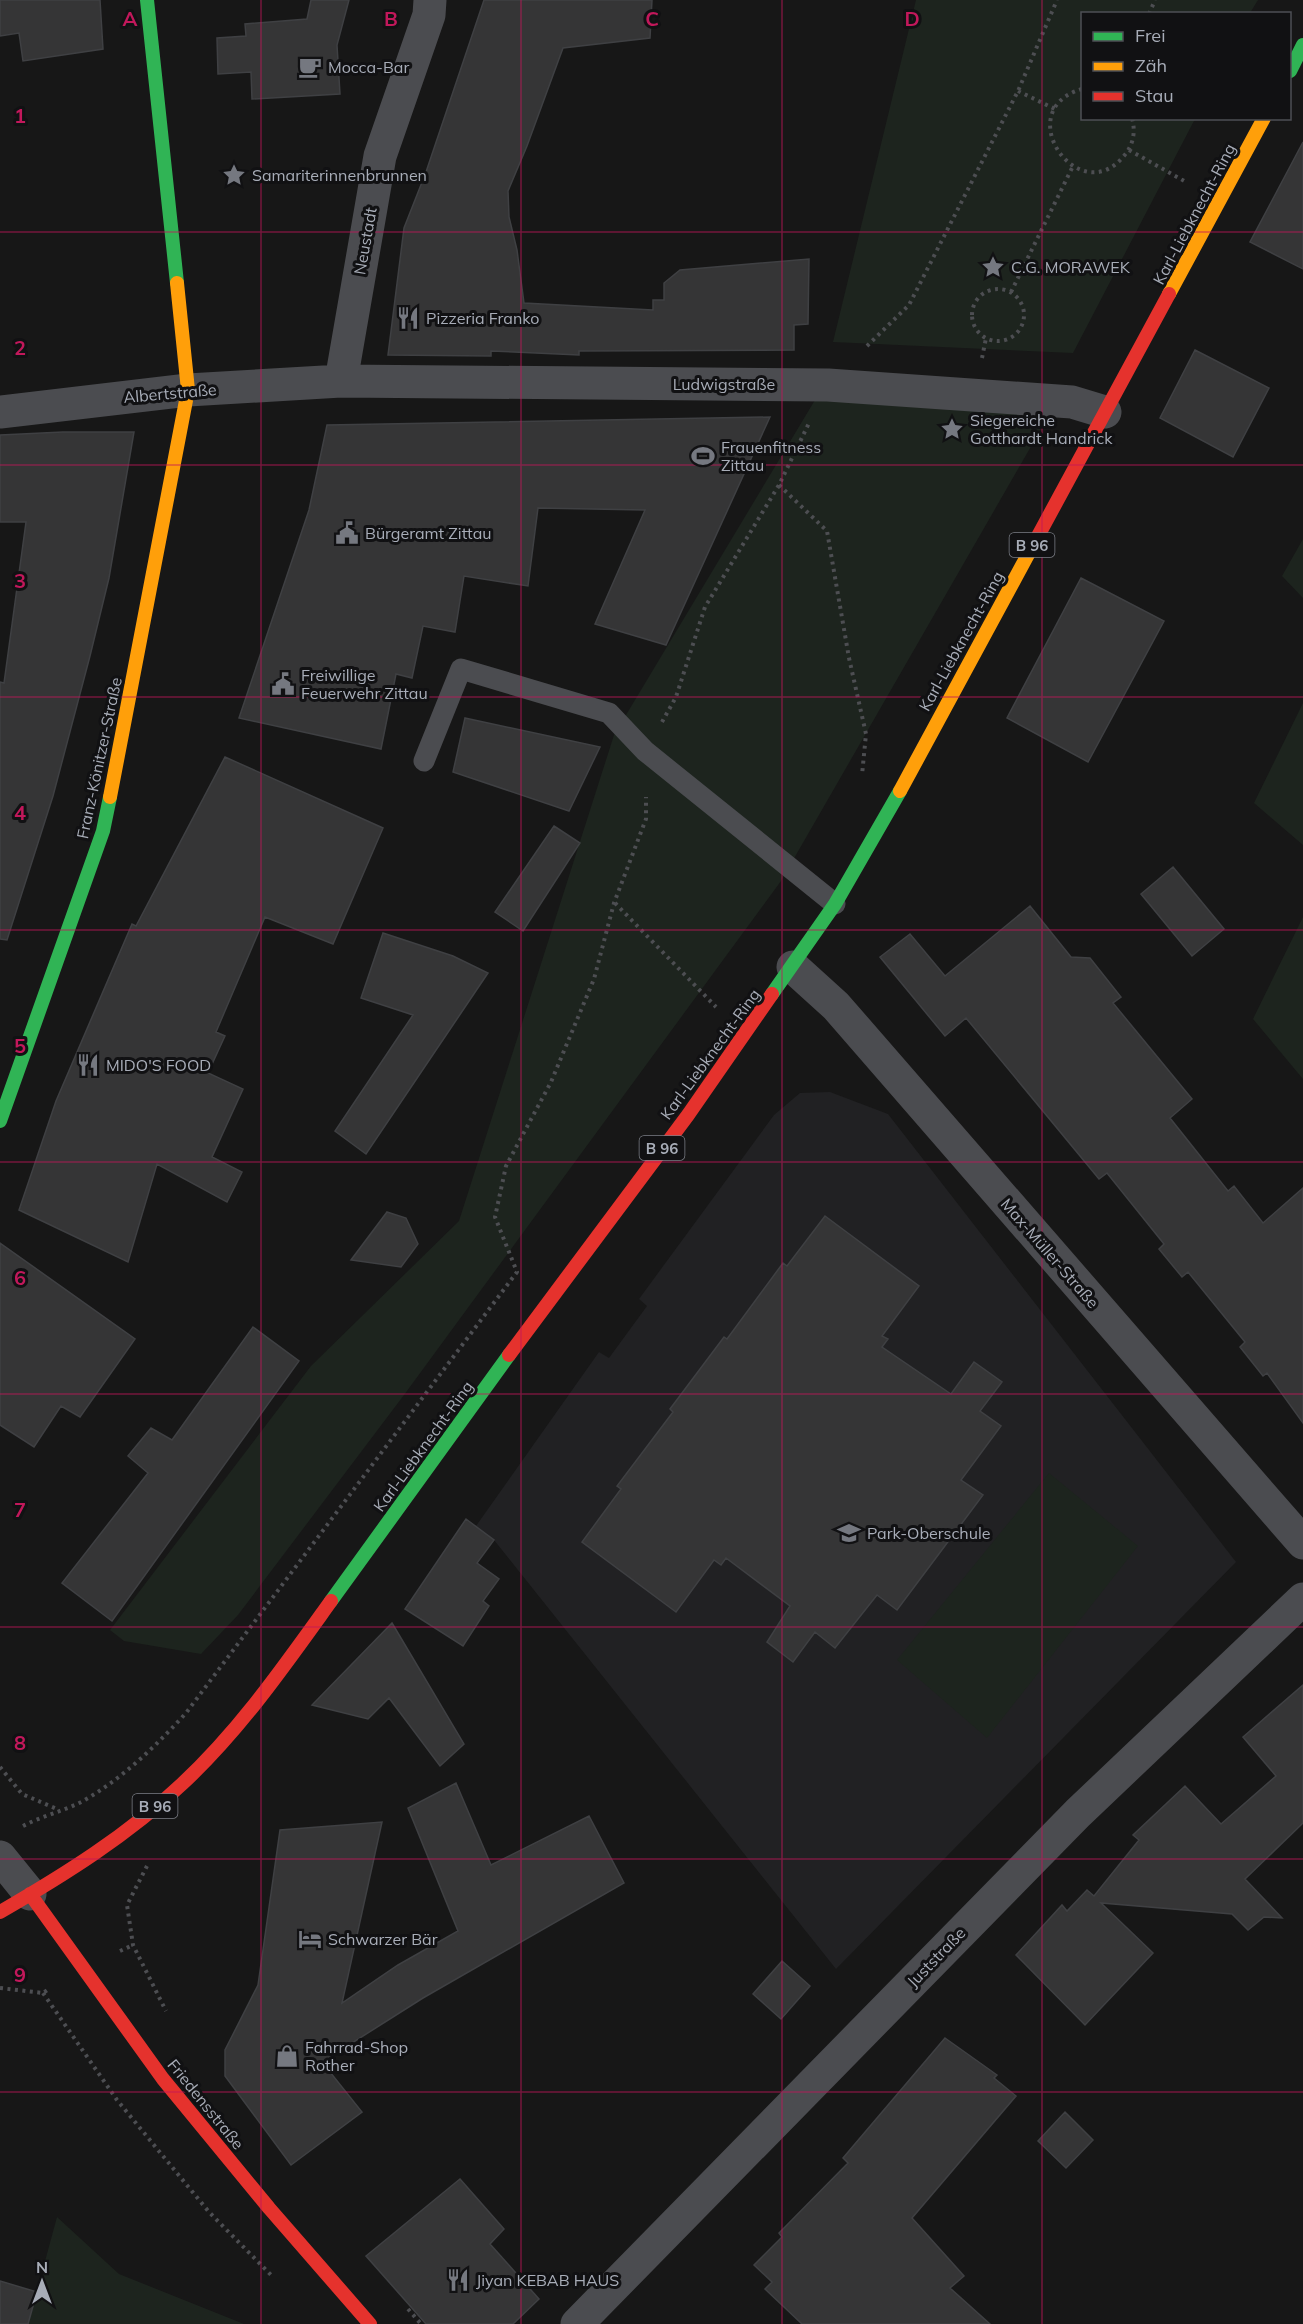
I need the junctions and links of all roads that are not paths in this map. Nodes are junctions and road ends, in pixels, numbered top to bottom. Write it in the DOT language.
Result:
graph roads {
  1 [pos="147,0"];
  2 [pos="430,0"];
  3 [pos="1303,45"];
  4 [pos="1291,69"];
  5 [pos="1263,120"];
  6 [pos="341,381"];
  7 [pos="188,390"];
  8 [pos="0,412"];
  9 [pos="1105,412"];
  10 [pos="424,761"];
  11 [pos="835,904"];
  12 [pos="793,967"];
  13 [pos="0,1121"];
  14 [pos="1303,1543"];
  15 [pos="1303,1599"];
  16 [pos="0,1857"];
  17 [pos="30,1894"];
  18 [pos="0,1912"];
  19 [pos="370,2324"];
  20 [pos="578,2324"];
  1 -- 7 [label="main road"];
  2 -- 6 [label="street, Neustadt"];
  3 -- 4 [label="main road"];
  5 -- 9 [label="main road, Karl-Liebknecht-Ring / B 96"];
  6 -- 7 [label="street, Albertstraße"];
  6 -- 9 [label="street, Ludwigstraße"];
  7 -- 8 [label="street, Albertstraße"];
  7 -- 13 [label="main road, Franz-Könitzer-Straße"];
  9 -- 11 [label="main road, Karl-Liebknecht-Ring / B 96"];
  10 -- 11 [label="lane"];
  11 -- 12 [label="main road, Karl-Liebknecht-Ring / B 96"];
  12 -- 14 [label="street, Max-Müller-Straße"];
  12 -- 17 [label="main road, Karl-Liebknecht-Ring / B 96"];
  15 -- 20 [label="street, Juststraße"];
  16 -- 17 [label="street"];
  17 -- 18 [label="main road, B 96"];
  17 -- 19 [label="main road, Friedensstraße"];
}
